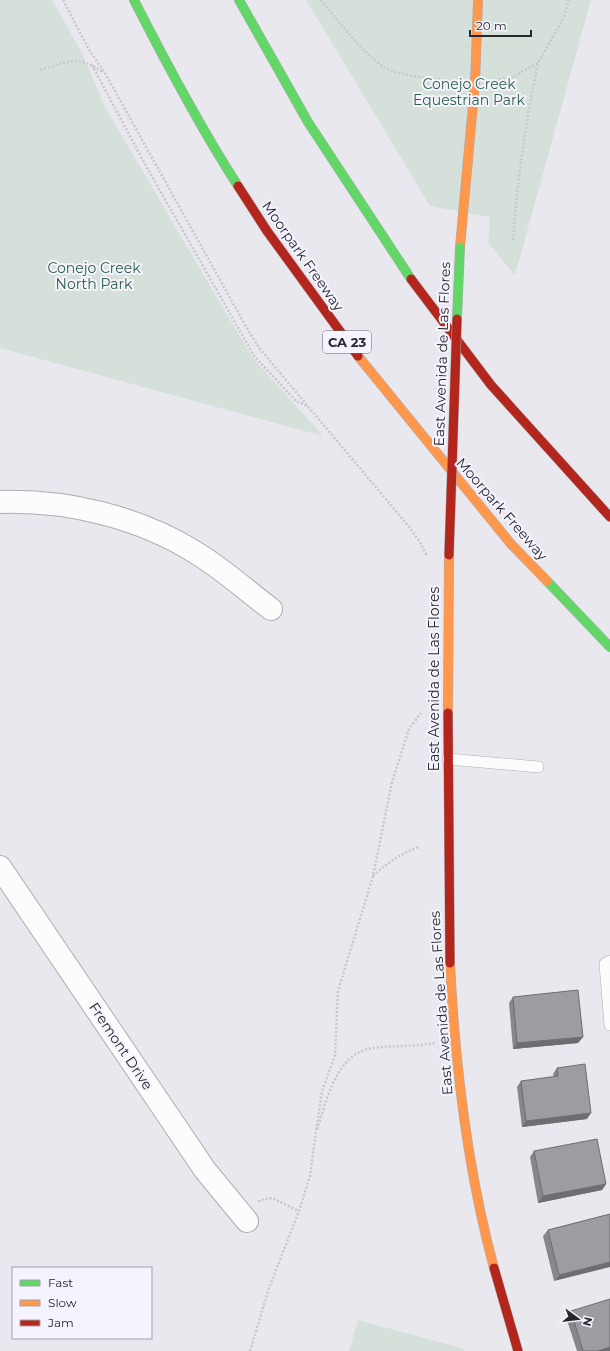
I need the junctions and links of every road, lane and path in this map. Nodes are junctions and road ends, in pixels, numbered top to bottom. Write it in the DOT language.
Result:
graph roads {
  1 [pos="63,0"];
  2 [pos="134,0"];
  3 [pos="240,0"];
  4 [pos="321,0"];
  5 [pos="478,0"];
  6 [pos="569,0"];
  7 [pos="538,64"];
  8 [pos="92,65"];
  9 [pos="40,70"];
  10 [pos="106,75"];
  11 [pos="453,81"];
  12 [pos="475,83"];
  13 [pos="513,240"];
  14 [pos="310,407"];
  15 [pos="0,502"];
  16 [pos="610,517"];
  17 [pos="427,557"];
  18 [pos="271,609"];
  19 [pos="610,648"];
  20 [pos="421,713"];
  21 [pos="448,760"];
  22 [pos="538,767"];
  23 [pos="418,847"];
  24 [pos="0,867"];
  25 [pos="373,876"];
  26 [pos="610,961"];
  27 [pos="610,1025"];
  28 [pos="454,1039"];
  29 [pos="315,1138"];
  30 [pos="299,1212"];
  31 [pos="247,1221"];
  32 [pos="250,1351"];
  33 [pos="518,1351"];
  1 -- 10 [label="path"];
  2 -- 19 [label="main road, Moorpark Freeway / CA 23"];
  3 -- 16 [label="main road"];
  4 -- 11 [label="path"];
  5 -- 12 [label="main road, East Avenida de Las Flores"];
  6 -- 7 [label="path"];
  7 -- 12 [label="path"];
  7 -- 13 [label="path"];
  8 -- 9 [label="path"];
  8 -- 10 [label="path"];
  8 -- 14 [label="path"];
  10 -- 14 [label="path"];
  12 -- 21 [label="main road, East Avenida de Las Flores, bridge"];
  14 -- 17 [label="path"];
  15 -- 18 [label="street"];
  20 -- 25 [label="path"];
  21 -- 22 [label="lane"];
  21 -- 28 [label="main road, East Avenida de Las Flores"];
  23 -- 25 [label="path"];
  24 -- 31 [label="street, Fremont Drive"];
  25 -- 29 [label="path"];
  26 -- 27 [label="lane"];
  28 -- 29 [label="path"];
  28 -- 33 [label="main road, East Avenida de Las Flores"];
  29 -- 30 [label="path"];
  30 -- 31 [label="path"];
  30 -- 32 [label="path"];
}
